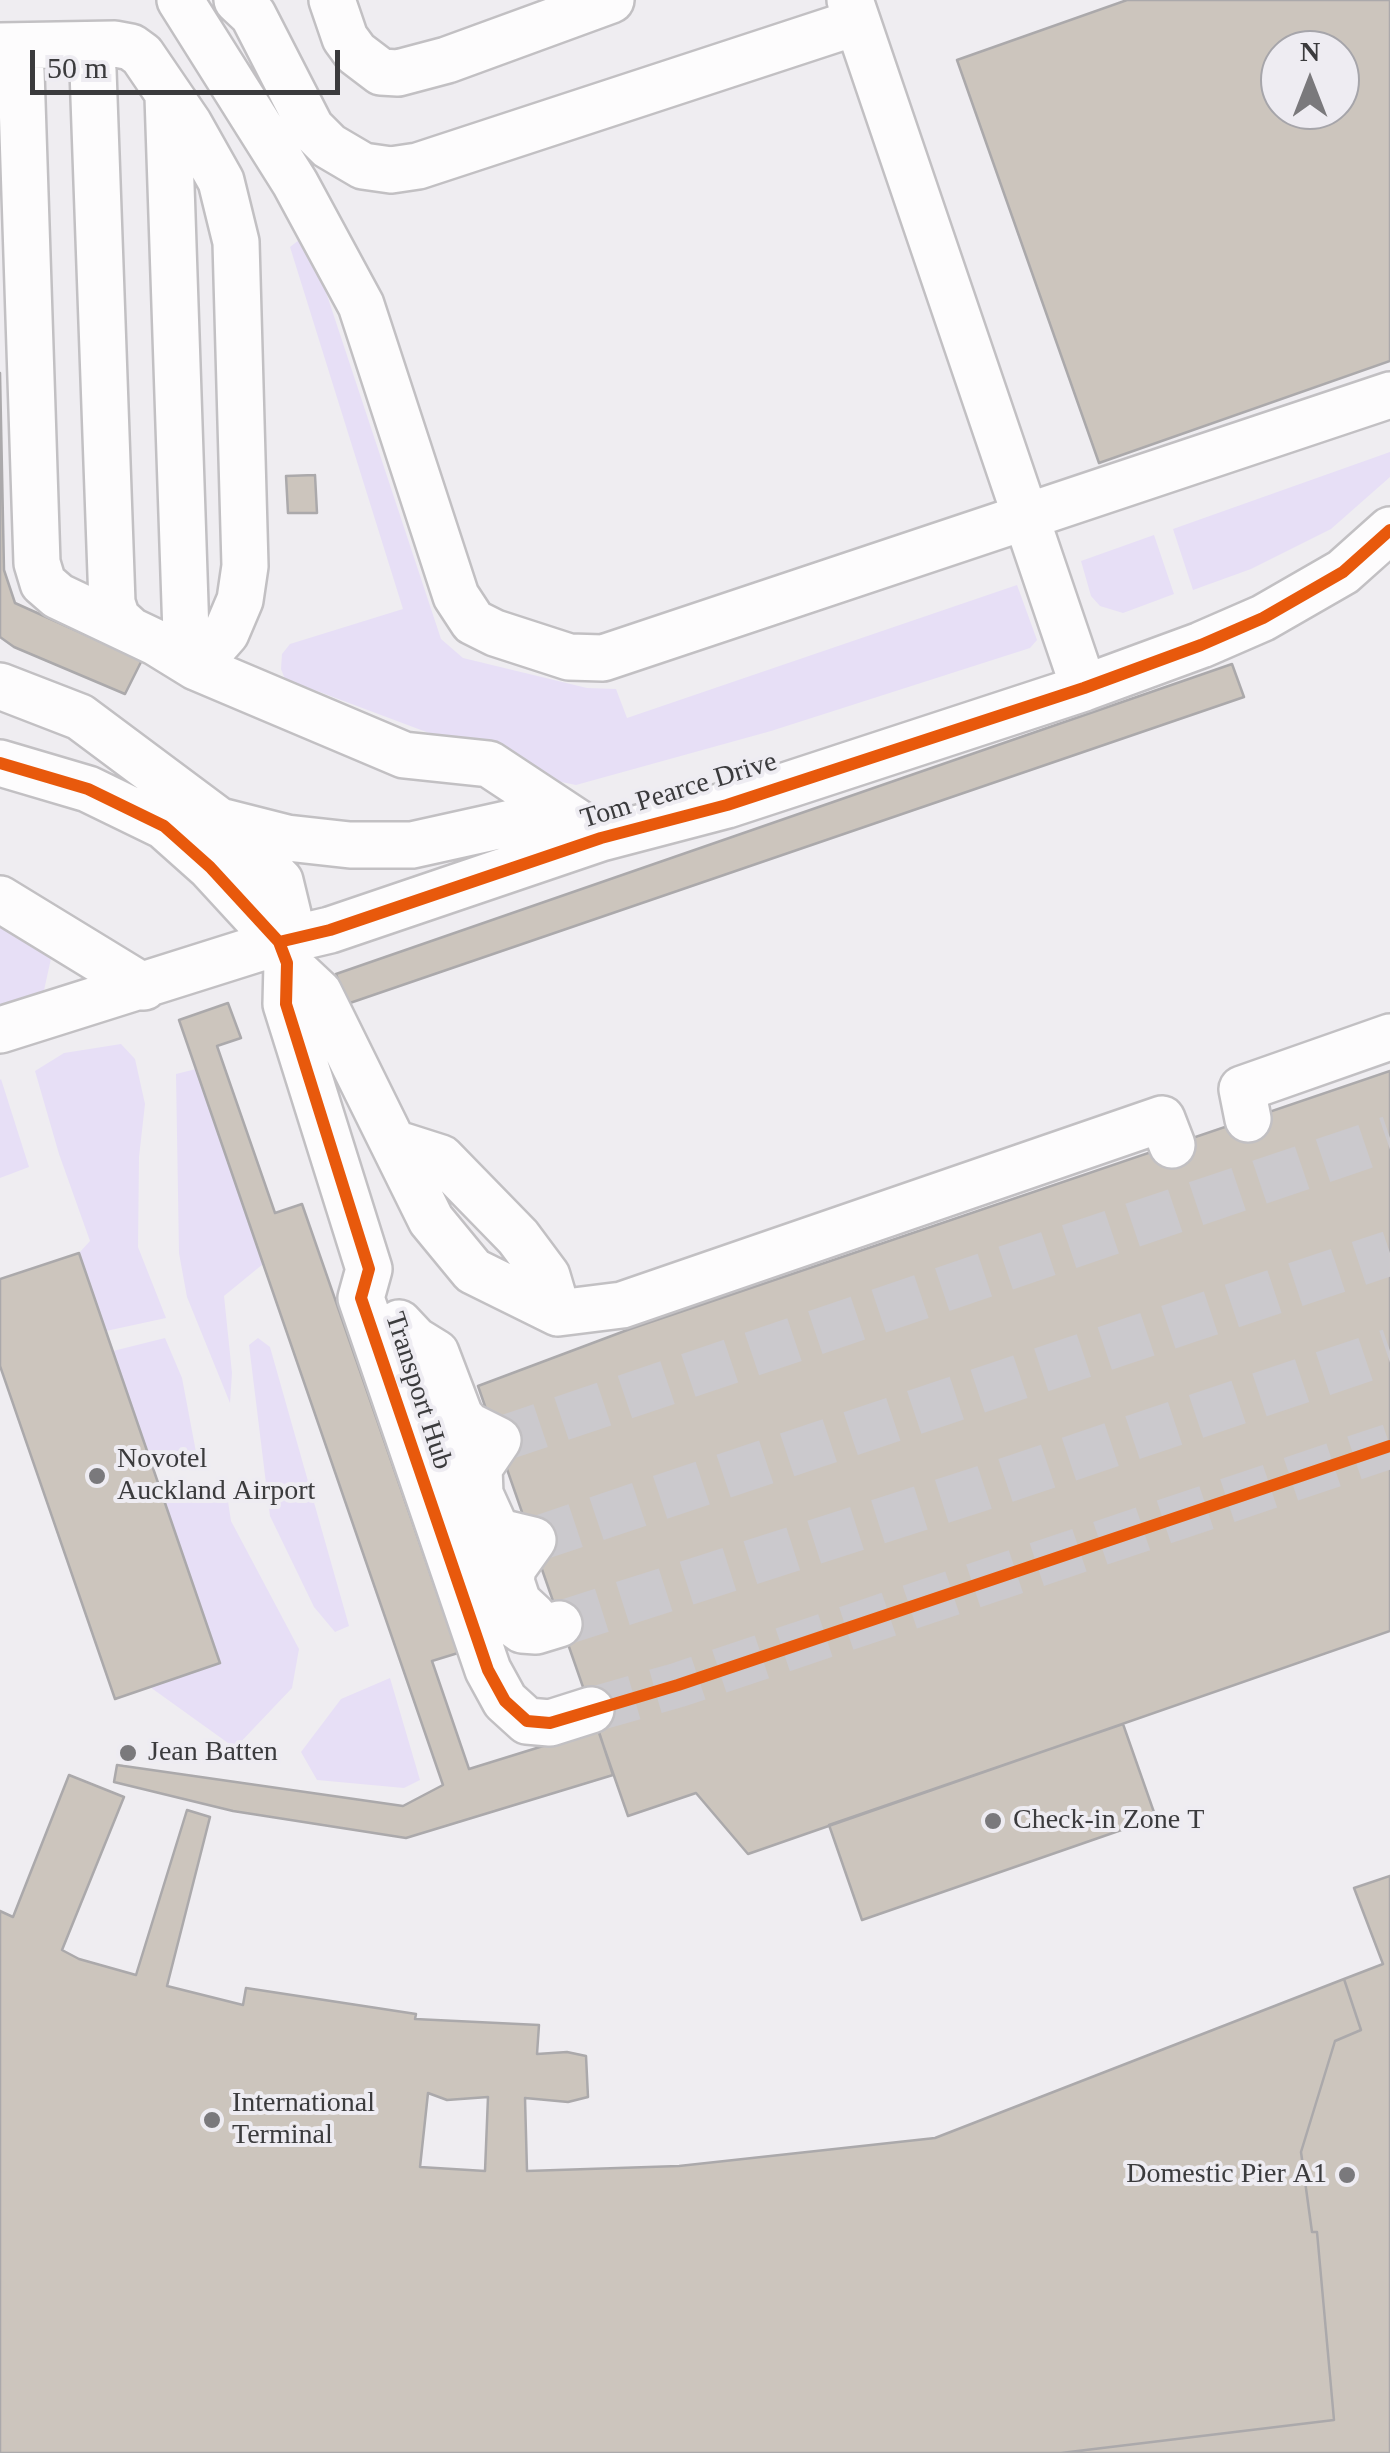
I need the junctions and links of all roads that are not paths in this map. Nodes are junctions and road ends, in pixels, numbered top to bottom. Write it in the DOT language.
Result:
graph roads {
  1 [pos="180,0"];
  2 [pos="332,0"];
  3 [pos="611,0"];
  4 [pos="248,4"];
  5 [pos="854,11"];
  6 [pos="66,44"];
  7 [pos="0,47"];
  8 [pos="168,93"];
  9 [pos="1390,395"];
  10 [pos="1026,516"];
  11 [pos="1390,530"];
  12 [pos="129,629"];
  13 [pos="196,667"];
  14 [pos="0,686"];
  15 [pos="1084,688"];
  16 [pos="0,763"];
  17 [pos="561,812"];
  18 [pos="218,820"];
  19 [pos="601,838"];
  20 [pos="0,898"];
  21 [pos="283,952"];
  22 [pos="144,986"];
  23 [pos="0,1030"];
  24 [pos="1390,1037"];
  25 [pos="1248,1118"];
  26 [pos="1172,1145"];
  27 [pos="369,1269"];
  28 [pos="399,1322"];
  29 [pos="591,1710"];
  1 -- 10 [label="street"];
  2 -- 3 [label="street"];
  4 -- 5 [label="street"];
  5 -- 10 [label="street"];
  6 -- 7 [label="street"];
  6 -- 8 [label="street"];
  6 -- 12 [label="street"];
  7 -- 12 [label="street"];
  8 -- 13 [label="street"];
  8 -- 13 [label="street"];
  9 -- 10 [label="street"];
  10 -- 15 [label="street"];
  11 -- 15 [label="street, Tom Pearce Drive"];
  12 -- 13 [label="street"];
  13 -- 17 [label="street"];
  14 -- 18 [label="street"];
  15 -- 19 [label="street, Tom Pearce Drive"];
  16 -- 21 [label="street"];
  17 -- 18 [label="street"];
  17 -- 19 [label="street"];
  18 -- 21 [label="street"];
  19 -- 21 [label="street, Tom Pearce Drive"];
  20 -- 22 [label="street"];
  21 -- 22 [label="street, Tom Pearce Drive"];
  21 -- 26 [label="street"];
  21 -- 27 [label="street, Transport Hub"];
  22 -- 23 [label="street, Tom Pearce Drive"];
  24 -- 25 [label="street"];
  27 -- 28 [label="street"];
  27 -- 29 [label="street, Transport Hub"];
  28 -- 28 [label="street"];
}
